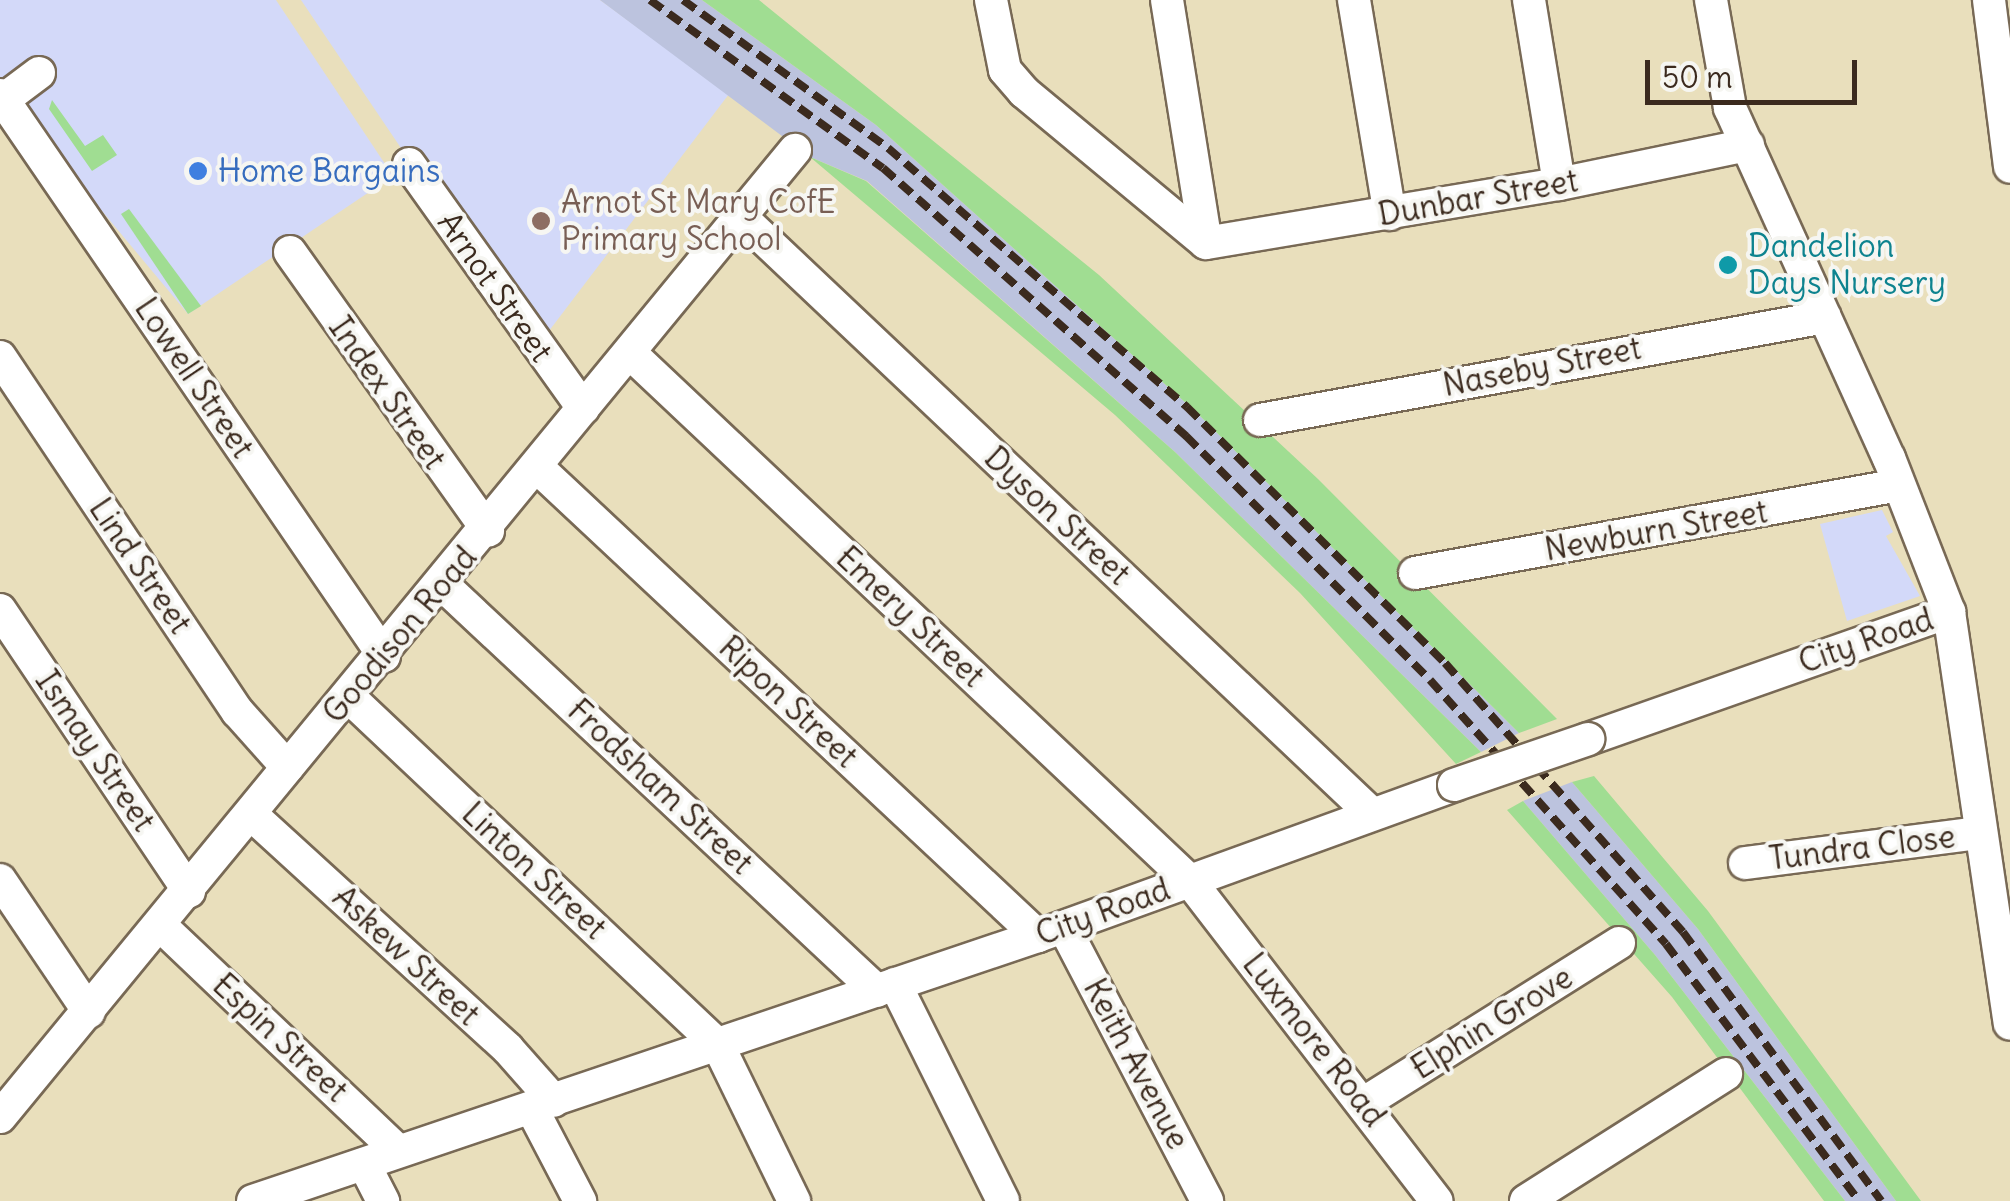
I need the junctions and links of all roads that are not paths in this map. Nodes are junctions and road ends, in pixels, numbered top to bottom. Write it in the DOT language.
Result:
graph roads {
  1 [pos="991,0"];
  2 [pos="1167,0"];
  3 [pos="1354,0"];
  4 [pos="1530,0"];
  5 [pos="1711,0"];
  6 [pos="1988,0"];
  7 [pos="39,73"];
  8 [pos="2,97"];
  9 [pos="1748,145"];
  10 [pos="796,150"];
  11 [pos="409,164"];
  12 [pos="2010,167"];
  13 [pos="1559,184"];
  14 [pos="1390,214"];
  15 [pos="742,218"];
  16 [pos="1206,243"];
  17 [pos="290,252"];
  18 [pos="1824,316"];
  19 [pos="630,353"];
  20 [pos="0,357"];
  21 [pos="583,408"];
  22 [pos="1260,420"];
  23 [pos="538,468"];
  24 [pos="1897,485"];
  25 [pos="488,531"];
  26 [pos="1415,573"];
  27 [pos="443,585"];
  28 [pos="0,610"];
  29 [pos="1949,612"];
  30 [pos="384,656"];
  31 [pos="349,697"];
  32 [pos="287,768"];
  33 [pos="1372,814"];
  34 [pos="253,816"];
  35 [pos="1978,833"];
  36 [pos="1744,863"];
  37 [pos="0,880"];
  38 [pos="1190,881"];
  39 [pos="190,891"];
  40 [pos="161,926"];
  41 [pos="1051,931"];
  42 [pos="1619,943"];
  43 [pos="886,987"];
  44 [pos="88,1012"];
  45 [pos="2010,1024"];
  46 [pos="718,1044"];
  47 [pos="1726,1074"];
  48 [pos="1364,1103"];
  49 [pos="543,1105"];
  50 [pos="0,1118"];
  51 [pos="398,1150"];
  52 [pos="364,1164"];
  53 [pos="253,1201"];
  54 [pos="383,1201"];
  55 [pos="580,1201"];
  56 [pos="794,1201"];
  57 [pos="1003,1201"];
  58 [pos="1207,1201"];
  59 [pos="1436,1201"];
  60 [pos="1526,1201"];
  1 -- 16 [label="street"];
  2 -- 16 [label="street"];
  3 -- 14 [label="street"];
  4 -- 13 [label="street"];
  5 -- 9 [label="street"];
  6 -- 12 [label="street"];
  7 -- 8 [label="street, Lowell Street"];
  8 -- 30 [label="street, Lowell Street"];
  9 -- 13 [label="street, Dunbar Street"];
  9 -- 18 [label="street"];
  10 -- 15 [label="street, Goodison Road"];
  11 -- 21 [label="street, Arnot Street"];
  13 -- 14 [label="street, Dunbar Street"];
  14 -- 16 [label="street, Dunbar Street"];
  15 -- 19 [label="street, Goodison Road"];
  15 -- 33 [label="street, Dyson Street"];
  17 -- 25 [label="street, Index Street"];
  18 -- 22 [label="street, Naseby Street"];
  18 -- 24 [label="street"];
  19 -- 21 [label="street, Goodison Road"];
  19 -- 38 [label="street, Emery Street"];
  20 -- 32 [label="street, Lind Street"];
  21 -- 23 [label="street, Goodison Road"];
  23 -- 25 [label="street, Goodison Road"];
  23 -- 41 [label="street, Ripon Street"];
  24 -- 26 [label="street, Newburn Street"];
  24 -- 29 [label="street"];
  25 -- 27 [label="street, Goodison Road"];
  27 -- 30 [label="street, Goodison Road"];
  27 -- 43 [label="street, Frodsham Street"];
  28 -- 39 [label="street, Ismay Street"];
  29 -- 33 [label="street, City Road, bridge"];
  29 -- 35 [label="street"];
  30 -- 31 [label="street, Goodison Road"];
  31 -- 32 [label="street, Goodison Road"];
  31 -- 46 [label="street, Linton Street"];
  32 -- 34 [label="street, Goodison Road"];
  33 -- 38 [label="street, City Road"];
  34 -- 39 [label="street, Goodison Road"];
  34 -- 49 [label="street, Askew Street"];
  35 -- 36 [label="street, Tundra Close"];
  35 -- 45 [label="street"];
  37 -- 44 [label="street"];
  38 -- 41 [label="street, City Road"];
  38 -- 48 [label="street, Luxmore Road"];
  39 -- 40 [label="street, Goodison Road"];
  40 -- 44 [label="street, Goodison Road"];
  40 -- 51 [label="street, Espin Street"];
  41 -- 43 [label="street, City Road"];
  41 -- 58 [label="street, Keith Avenue"];
  42 -- 48 [label="street, Elphin Grove"];
  43 -- 46 [label="street, City Road"];
  43 -- 57 [label="street"];
  44 -- 50 [label="street, Goodison Road"];
  46 -- 49 [label="street, City Road"];
  46 -- 56 [label="street"];
  47 -- 60 [label="street"];
  48 -- 59 [label="street, Luxmore Road"];
  49 -- 51 [label="street, City Road"];
  49 -- 55 [label="street, Askew Street"];
  51 -- 52 [label="street, City Road"];
  52 -- 53 [label="street, City Road"];
  52 -- 54 [label="street"];
}
